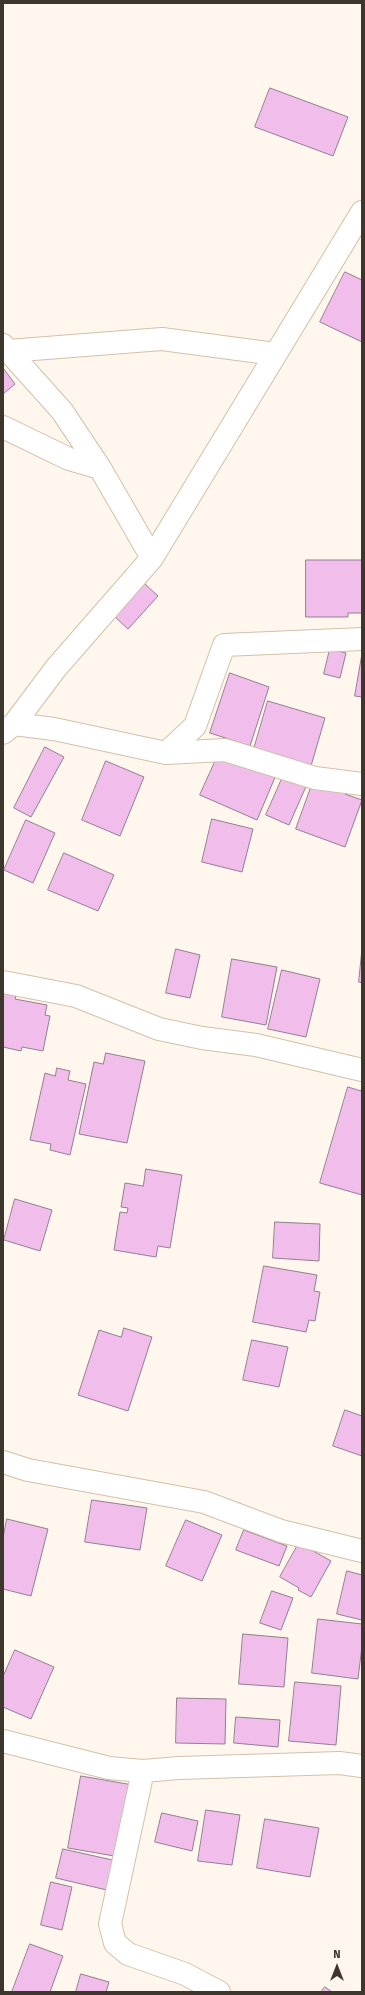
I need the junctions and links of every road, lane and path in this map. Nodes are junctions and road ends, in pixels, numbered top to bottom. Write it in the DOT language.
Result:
graph roads {
  1 [pos="362,212"];
  2 [pos="6,348"];
  3 [pos="275,354"];
  4 [pos="3,427"];
  5 [pos="100,468"];
  6 [pos="152,558"];
  7 [pos="362,639"];
  8 [pos="8,728"];
  9 [pos="166,753"];
  10 [pos="362,784"];
  11 [pos="3,982"];
  12 [pos="362,1070"];
  13 [pos="3,1462"];
  14 [pos="28,1470"];
  15 [pos="3,1477"];
  16 [pos="362,1551"];
  17 [pos="3,1740"];
  18 [pos="362,1766"];
  19 [pos="143,1771"];
  20 [pos="219,1992"];
  1 -- 3 [label="street"];
  2 -- 3 [label="street"];
  2 -- 5 [label="street"];
  3 -- 6 [label="street"];
  4 -- 5 [label="street"];
  5 -- 6 [label="street"];
  6 -- 8 [label="street"];
  7 -- 9 [label="street"];
  8 -- 9 [label="street"];
  9 -- 10 [label="street"];
  11 -- 12 [label="street"];
  13 -- 14 [label="street"];
  14 -- 15 [label="street"];
  14 -- 16 [label="street"];
  17 -- 19 [label="street"];
  18 -- 19 [label="street"];
  19 -- 20 [label="street"];
}
